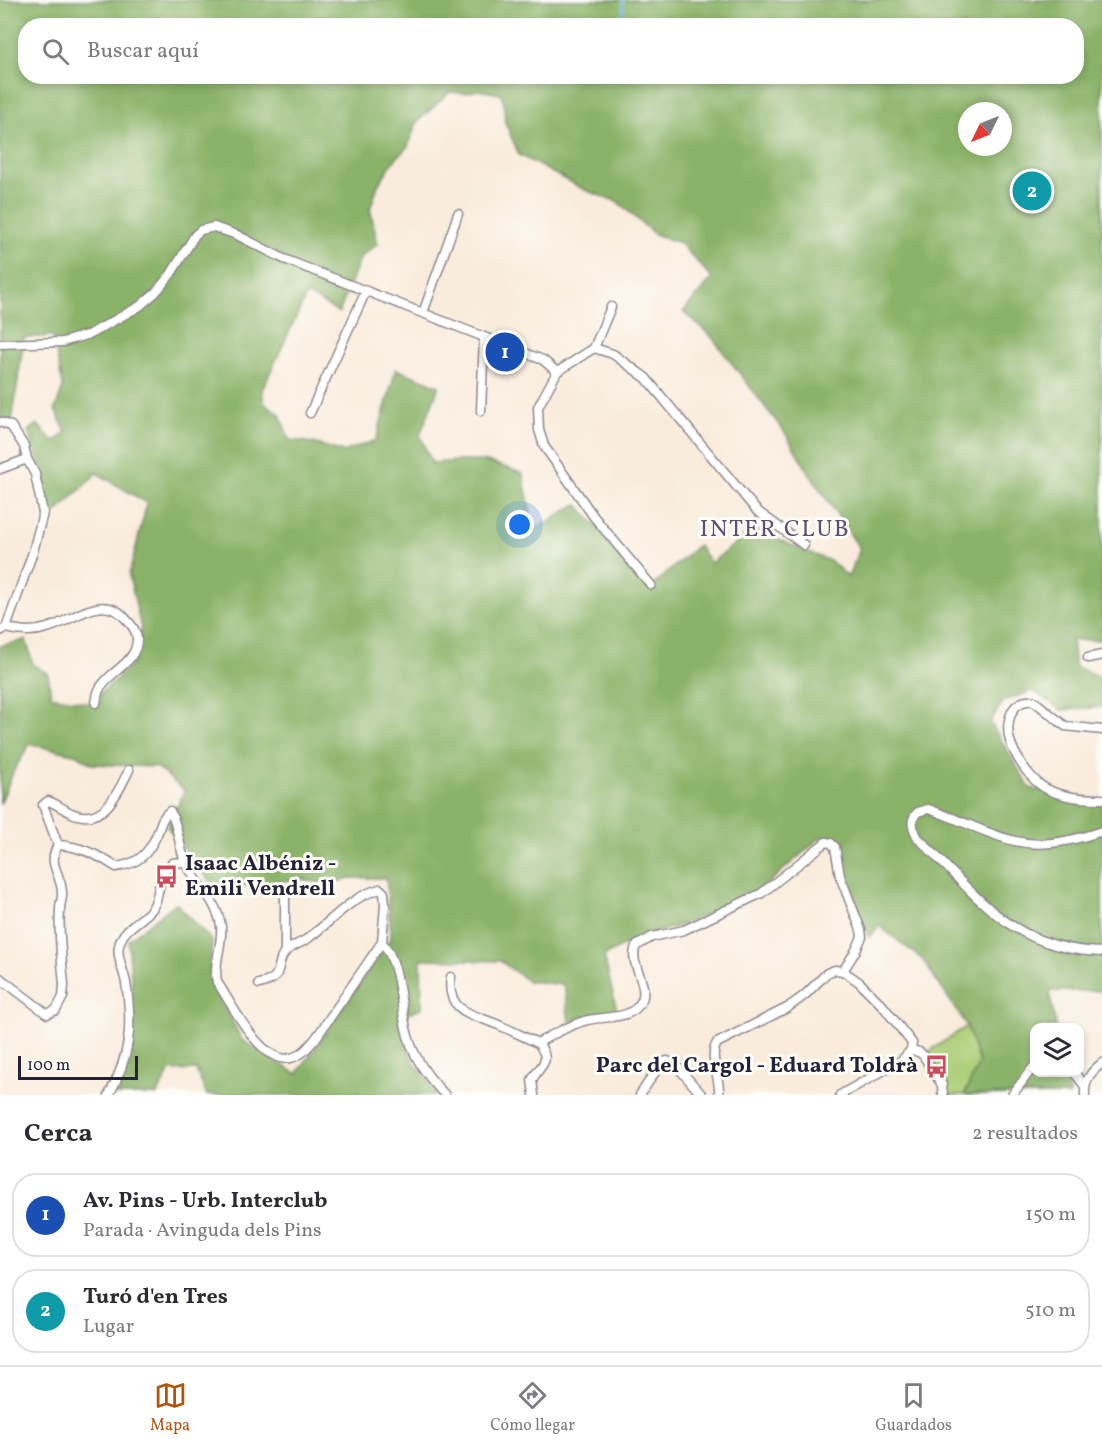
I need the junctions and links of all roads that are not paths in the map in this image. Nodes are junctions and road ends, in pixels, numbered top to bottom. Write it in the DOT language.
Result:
graph roads {
  1 [pos="458,214"];
  2 [pos="366,291"];
  3 [pos="611,307"];
  4 [pos="423,313"];
  5 [pos="484,337"];
  6 [pos="0,344"];
  7 [pos="594,348"];
  8 [pos="557,372"];
  9 [pos="481,411"];
  10 [pos="310,413"];
  11 [pos="0,422"];
  12 [pos="27,459"];
  13 [pos="0,469"];
  14 [pos="804,544"];
  15 [pos="651,585"];
  16 [pos="3,629"];
  17 [pos="1102,656"];
  18 [pos="1088,658"];
  19 [pos="96,704"];
  20 [pos="1102,730"];
  21 [pos="129,770"];
  22 [pos="1102,800"];
  23 [pos="1102,831"];
  24 [pos="58,845"];
  25 [pos="186,862"];
  26 [pos="285,896"];
  27 [pos="382,942"];
  28 [pos="285,951"];
  29 [pos="1102,952"];
  30 [pos="843,971"];
  31 [pos="451,977"];
  32 [pos="0,978"];
  33 [pos="259,984"];
  34 [pos="538,1043"];
  35 [pos="911,1050"];
  36 [pos="1102,1063"];
  37 [pos="1030,1072"];
  38 [pos="1077,1077"];
  39 [pos="1085,1090"];
  40 [pos="109,1095"];
  41 [pos="445,1095"];
  42 [pos="534,1095"];
  43 [pos="640,1095"];
  44 [pos="702,1095"];
  45 [pos="719,1095"];
  46 [pos="840,1095"];
  47 [pos="943,1095"];
  48 [pos="1011,1095"];
  1 -- 4 [label="street"];
  2 -- 4 [label="street"];
  2 -- 6 [label="street"];
  2 -- 10 [label="street"];
  3 -- 7 [label="street"];
  4 -- 5 [label="street"];
  5 -- 8 [label="street"];
  5 -- 9 [label="street"];
  7 -- 8 [label="street"];
  7 -- 14 [label="street"];
  8 -- 15 [label="street"];
  11 -- 12 [label="street"];
  12 -- 13 [label="street"];
  12 -- 16 [label="street"];
  16 -- 19 [label="street"];
  17 -- 18 [label="street"];
  20 -- 22 [label="street"];
  21 -- 24 [label="street"];
  23 -- 29 [label="street"];
  24 -- 25 [label="street"];
  24 -- 32 [label="street"];
  25 -- 27 [label="street"];
  25 -- 40 [label="street"];
  26 -- 28 [label="street"];
  27 -- 28 [label="street"];
  27 -- 41 [label="street"];
  28 -- 33 [label="street"];
  30 -- 34 [label="street"];
  30 -- 35 [label="street"];
  30 -- 45 [label="street"];
  31 -- 34 [label="street"];
  34 -- 42 [label="street"];
  35 -- 46 [label="street"];
  35 -- 47 [label="street"];
  36 -- 39 [label="street"];
  37 -- 48 [label="street"];
  38 -- 39 [label="street"];
  43 -- 44 [label="street"];
}
